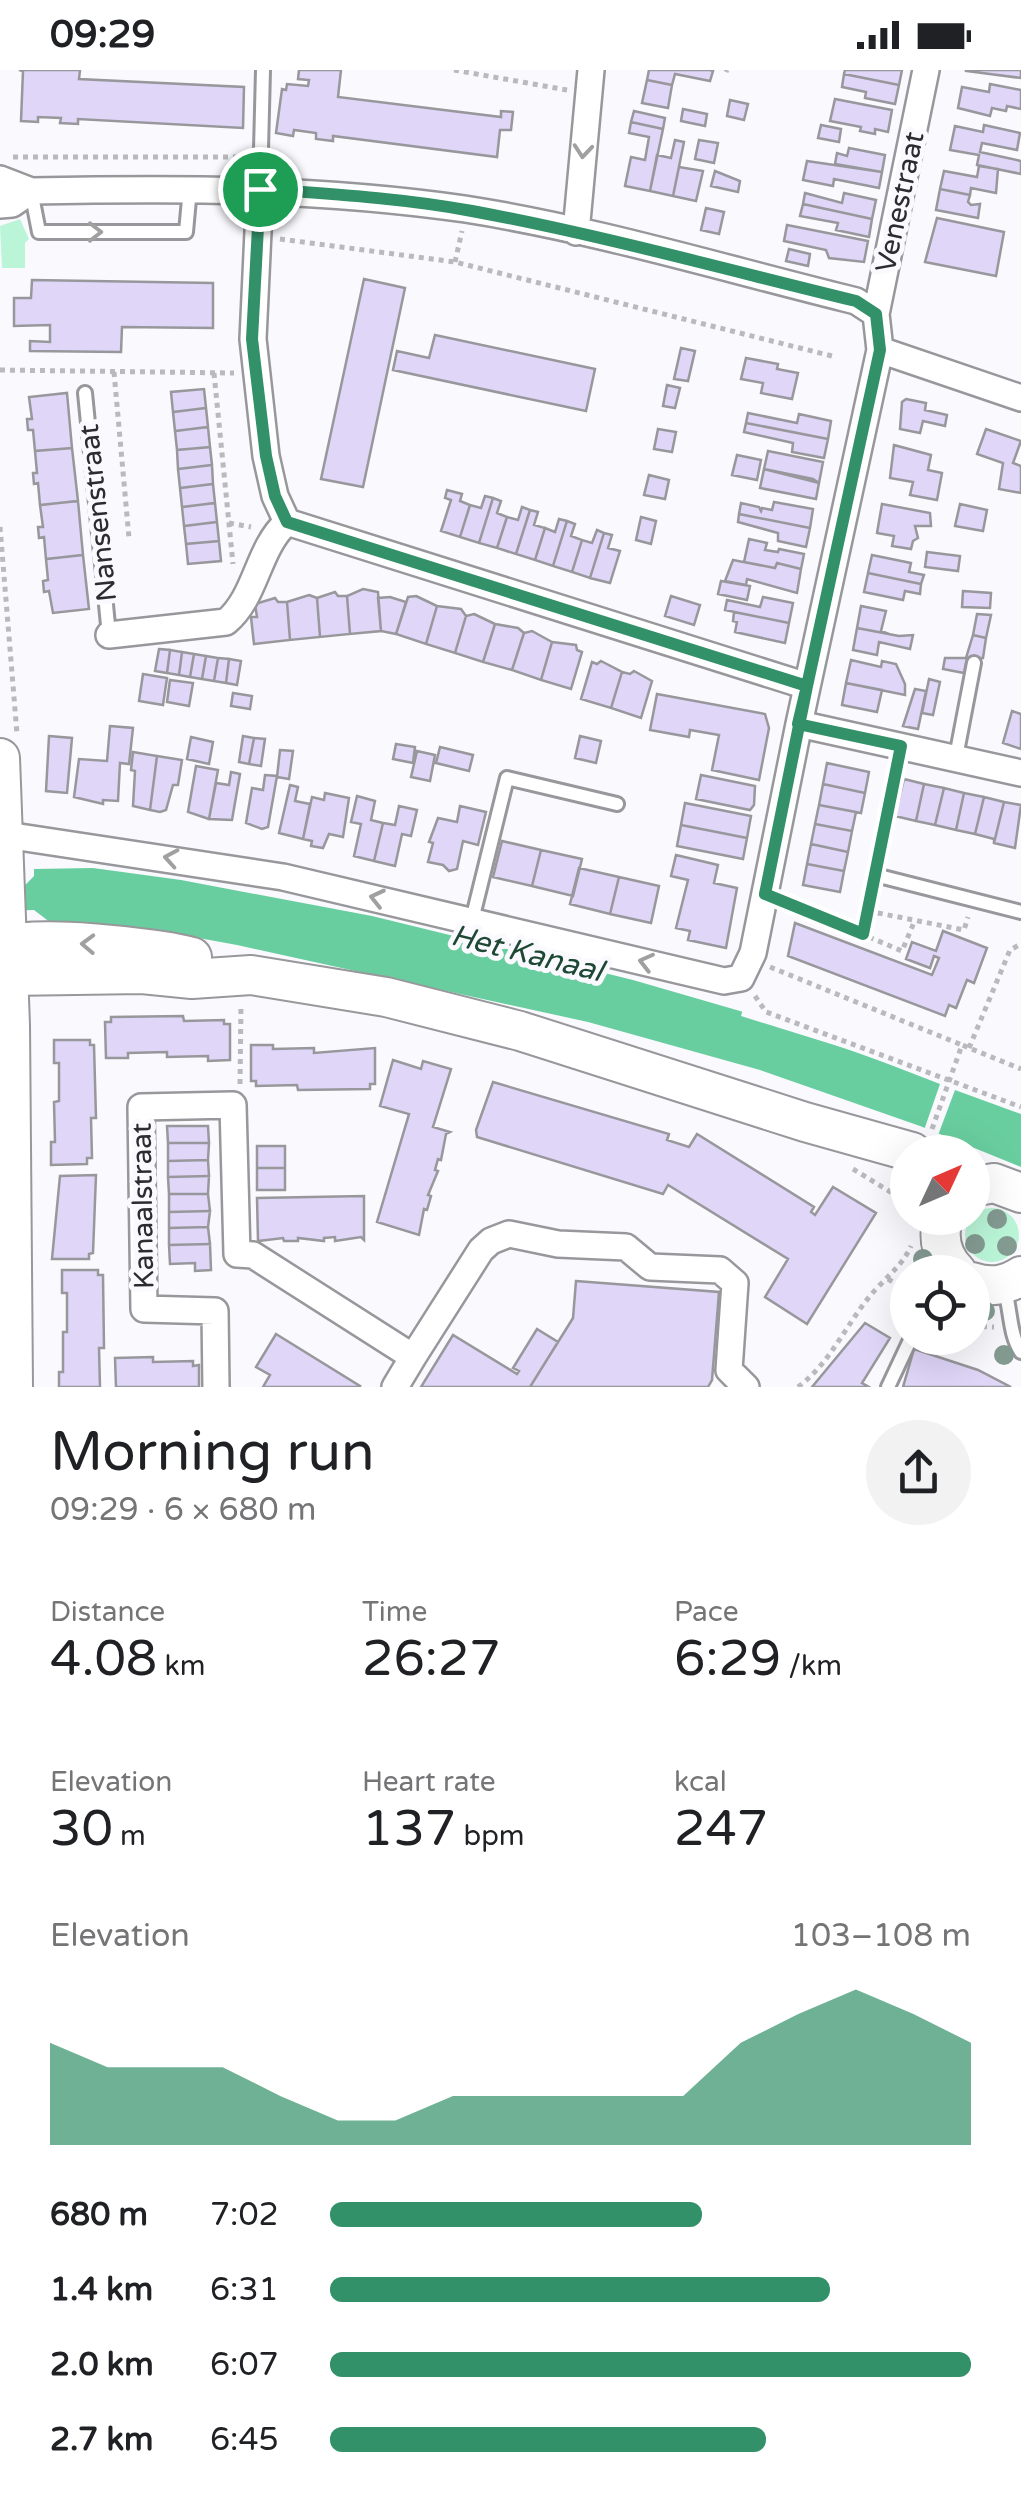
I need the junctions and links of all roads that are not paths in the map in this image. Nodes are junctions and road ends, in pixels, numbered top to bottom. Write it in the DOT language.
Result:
graph roads {
  1 [pos="263,70"];
  2 [pos="926,70"];
  3 [pos="590,82"];
  4 [pos="0,178"];
  5 [pos="190,188"];
  6 [pos="260,189"];
  7 [pos="31,191"];
  8 [pos="0,205"];
  9 [pos="576,232"];
  10 [pos="876,314"];
  11 [pos="880,350"];
  12 [pos="85,393"];
  13 [pos="1021,398"];
  14 [pos="287,522"];
  15 [pos="109,635"];
  16 [pos="974,663"];
  17 [pos="807,686"];
  18 [pos="798,724"];
  19 [pos="8,752"];
  20 [pos="956,757"];
  21 [pos="1021,773"];
  22 [pos="617,804"];
  23 [pos="2,834"];
  24 [pos="875,875"];
  25 [pos="1021,912"];
  26 [pos="472,920"];
  27 [pos="4,938"];
  28 [pos="814,1124"];
  29 [pos="890,1138"];
  30 [pos="6,1165"];
  31 [pos="890,1177"];
  32 [pos="990,1185"];
  33 [pos="1021,1193"];
  34 [pos="990,1290"];
  35 [pos="1018,1326"];
  36 [pos="1021,1352"];
  37 [pos="903,1355"];
  38 [pos="414,1357"];
  39 [pos="14,1387"];
  40 [pos="216,1387"];
  41 [pos="395,1387"];
  42 [pos="746,1387"];
  43 [pos="888,1387"];
  1 -- 6 [label="lane"];
  2 -- 10 [label="street, Venestraat"];
  3 -- 9 [label="street, one-way"];
  4 -- 7 [label="street"];
  5 -- 6 [label="street"];
  5 -- 7 [label="street"];
  7 -- 5 [label="lane, one-way"];
  6 -- 9 [label="street"];
  6 -- 14 [label="street"];
  7 -- 8 [label="street"];
  9 -- 10 [label="street"];
  10 -- 11 [label="street, Venestraat"];
  11 -- 13 [label="street"];
  11 -- 17 [label="street, Venestraat"];
  12 -- 15 [label="lane, Nansenstraat"];
  14 -- 15 [label="street, Nansenstraat"];
  14 -- 17 [label="street"];
  16 -- 20 [label="lane"];
  17 -- 18 [label="street, Venestraat"];
  18 -- 20 [label="street"];
  18 -- 26 [label="street, Venestraat, one-way"];
  19 -- 23 [label="main road"];
  20 -- 21 [label="street"];
  22 -- 26 [label="lane"];
  26 -- 23 [label="street, one-way"];
  23 -- 27 [label="main road"];
  24 -- 25 [label="lane"];
  27 -- 28 [label="main road"];
  27 -- 30 [label="main road"];
  28 -- 29 [label="main road"];
  28 -- 31 [label="main road"];
  30 -- 39 [label="main road"];
  32 -- 33 [label="main road"];
  34 -- 35 [label="lane"];
  35 -- 36 [label="lane"];
  37 -- 43 [label="lane"];
  38 -- 40 [label="street, Kanaalstraat"];
  38 -- 41 [label="street"];
  38 -- 42 [label="street"];
}
